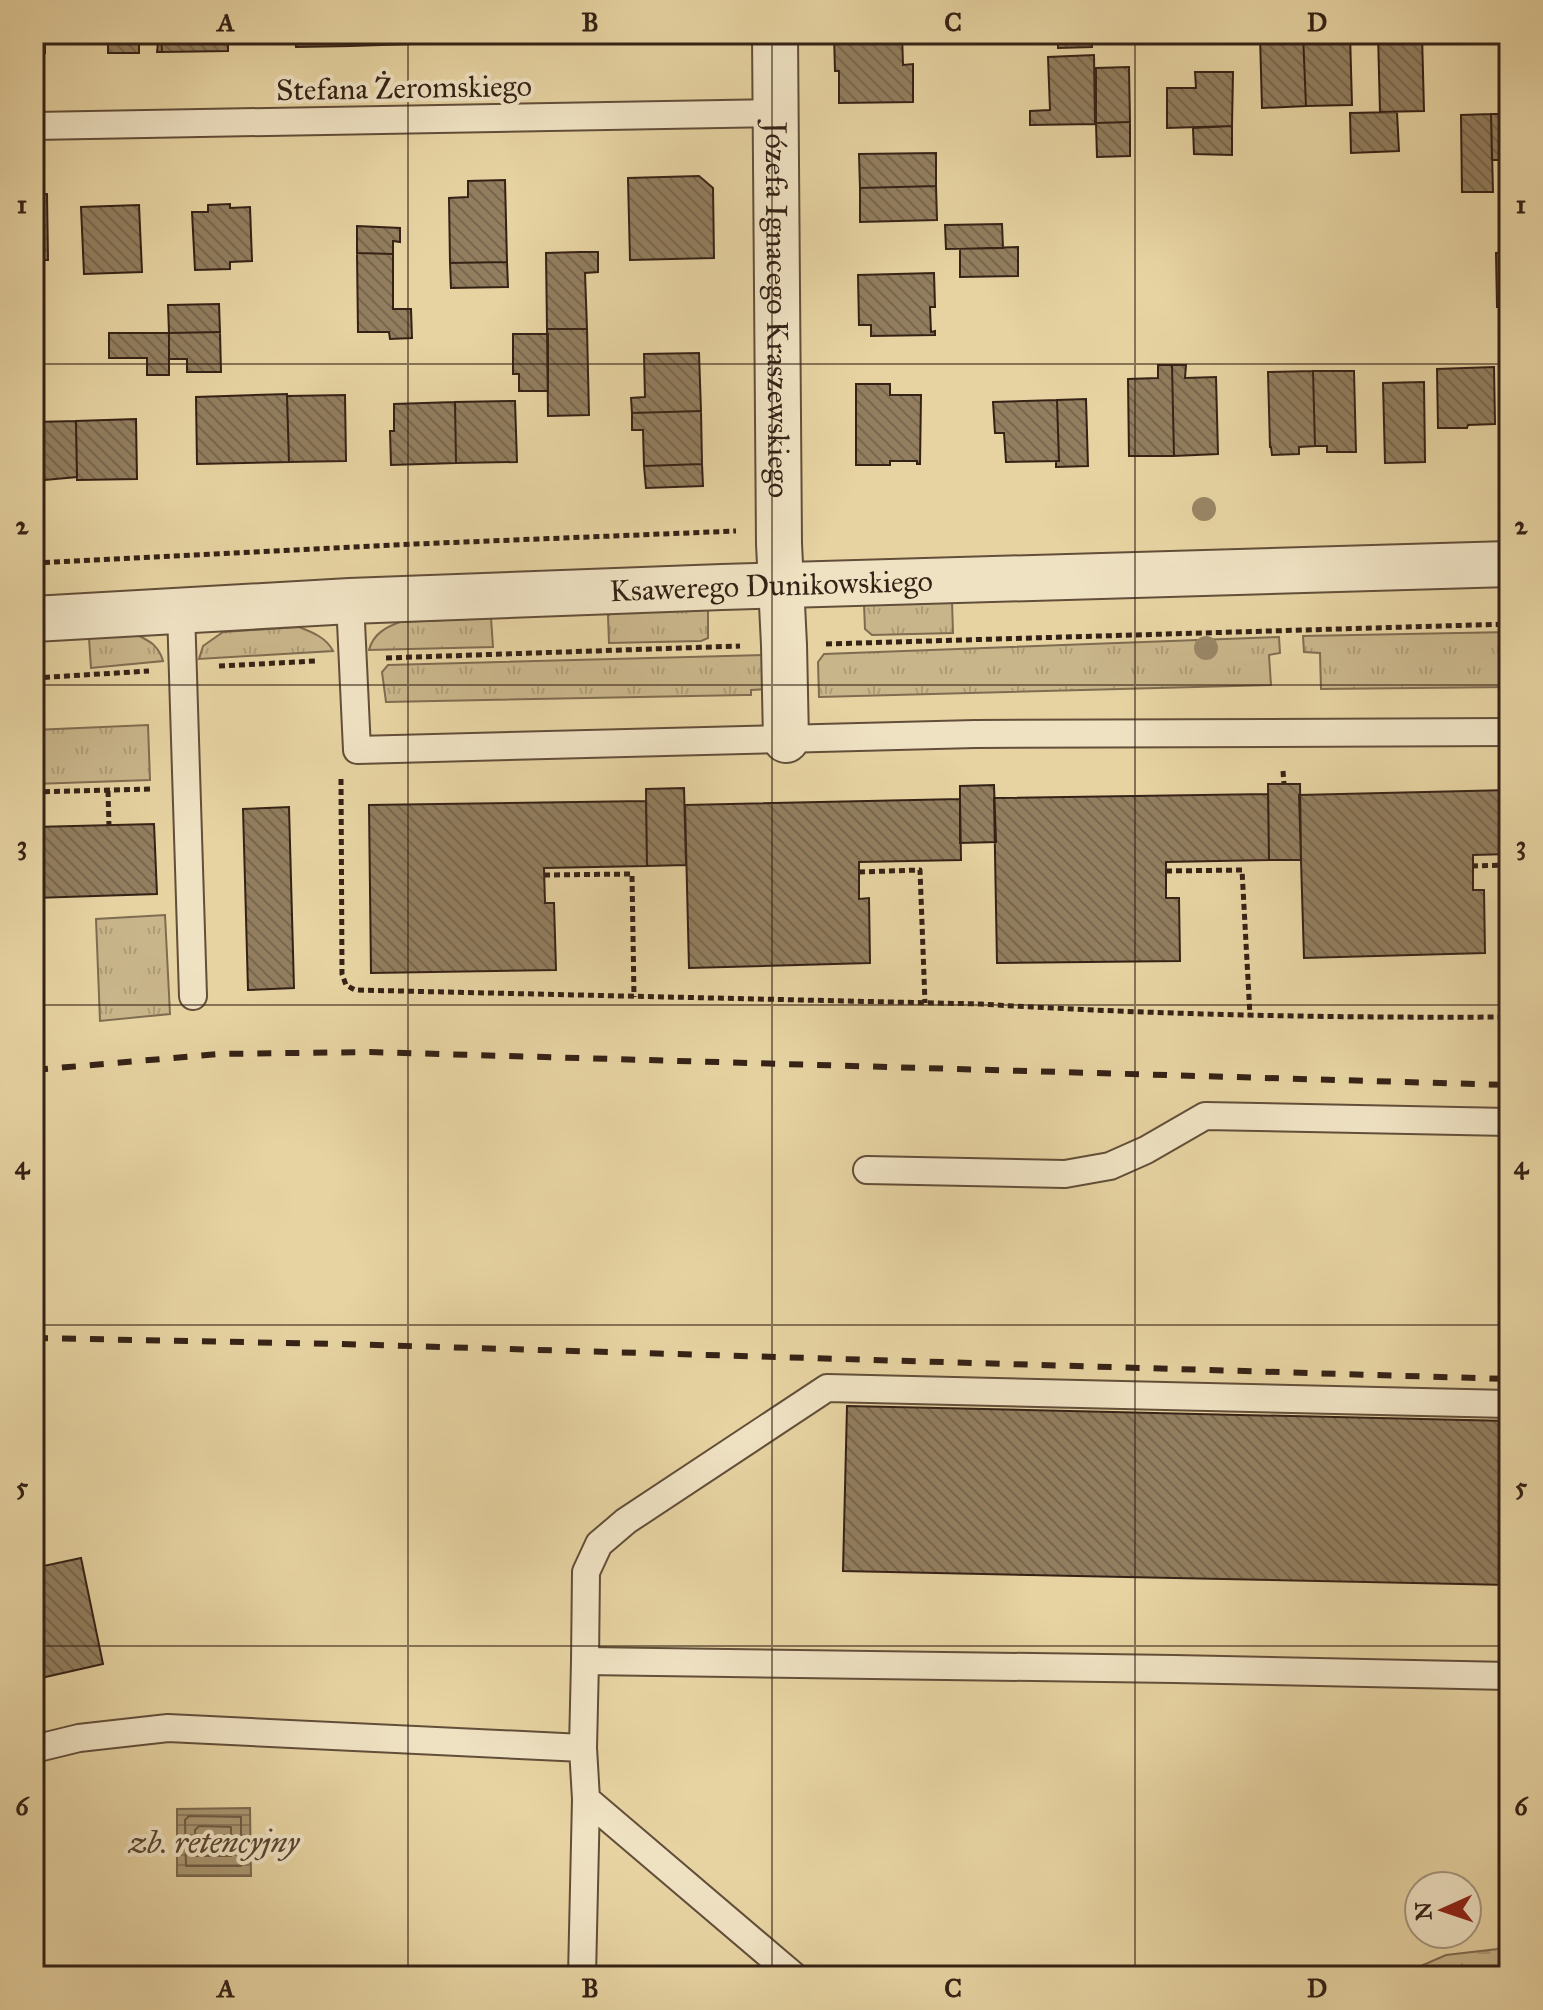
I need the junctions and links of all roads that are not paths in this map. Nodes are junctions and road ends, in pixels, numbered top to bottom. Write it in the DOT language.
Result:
graph roads {
  1 [pos="775,34"];
  2 [pos="776,113"];
  3 [pos="34,126"];
  4 [pos="1509,564"];
  5 [pos="781,585"];
  6 [pos="350,601"];
  7 [pos="181,611"];
  8 [pos="34,619"];
  9 [pos="1509,732"];
  10 [pos="786,740"];
  11 [pos="193,996"];
  12 [pos="1509,1122"];
  13 [pos="867,1170"];
  14 [pos="1509,1404"];
  15 [pos="585,1661"];
  16 [pos="1509,1676"];
  17 [pos="583,1748"];
  18 [pos="34,1749"];
  19 [pos="586,1799"];
  20 [pos="582,1976"];
  21 [pos="794,1976"];
  1 -- 2 [label="street, Józefa Ignacego Kraszewskiego"];
  2 -- 3 [label="lane, Stefana Żeromskiego"];
  2 -- 5 [label="street, Józefa Ignacego Kraszewskiego"];
  4 -- 5 [label="street, Ksawerego Dunikowskiego"];
  5 -- 6 [label="street, Ksawerego Dunikowskiego"];
  5 -- 10 [label="street, Józefa Ignacego Kraszewskiego"];
  6 -- 7 [label="street, Ksawerego Dunikowskiego"];
  6 -- 10 [label="lane"];
  7 -- 8 [label="street, Ksawerego Dunikowskiego"];
  7 -- 11 [label="lane"];
  9 -- 10 [label="lane"];
  12 -- 13 [label="lane"];
  14 -- 15 [label="lane"];
  15 -- 16 [label="lane"];
  15 -- 17 [label="lane"];
  17 -- 18 [label="lane"];
  17 -- 19 [label="lane"];
  19 -- 20 [label="lane"];
  19 -- 21 [label="lane"];
}
